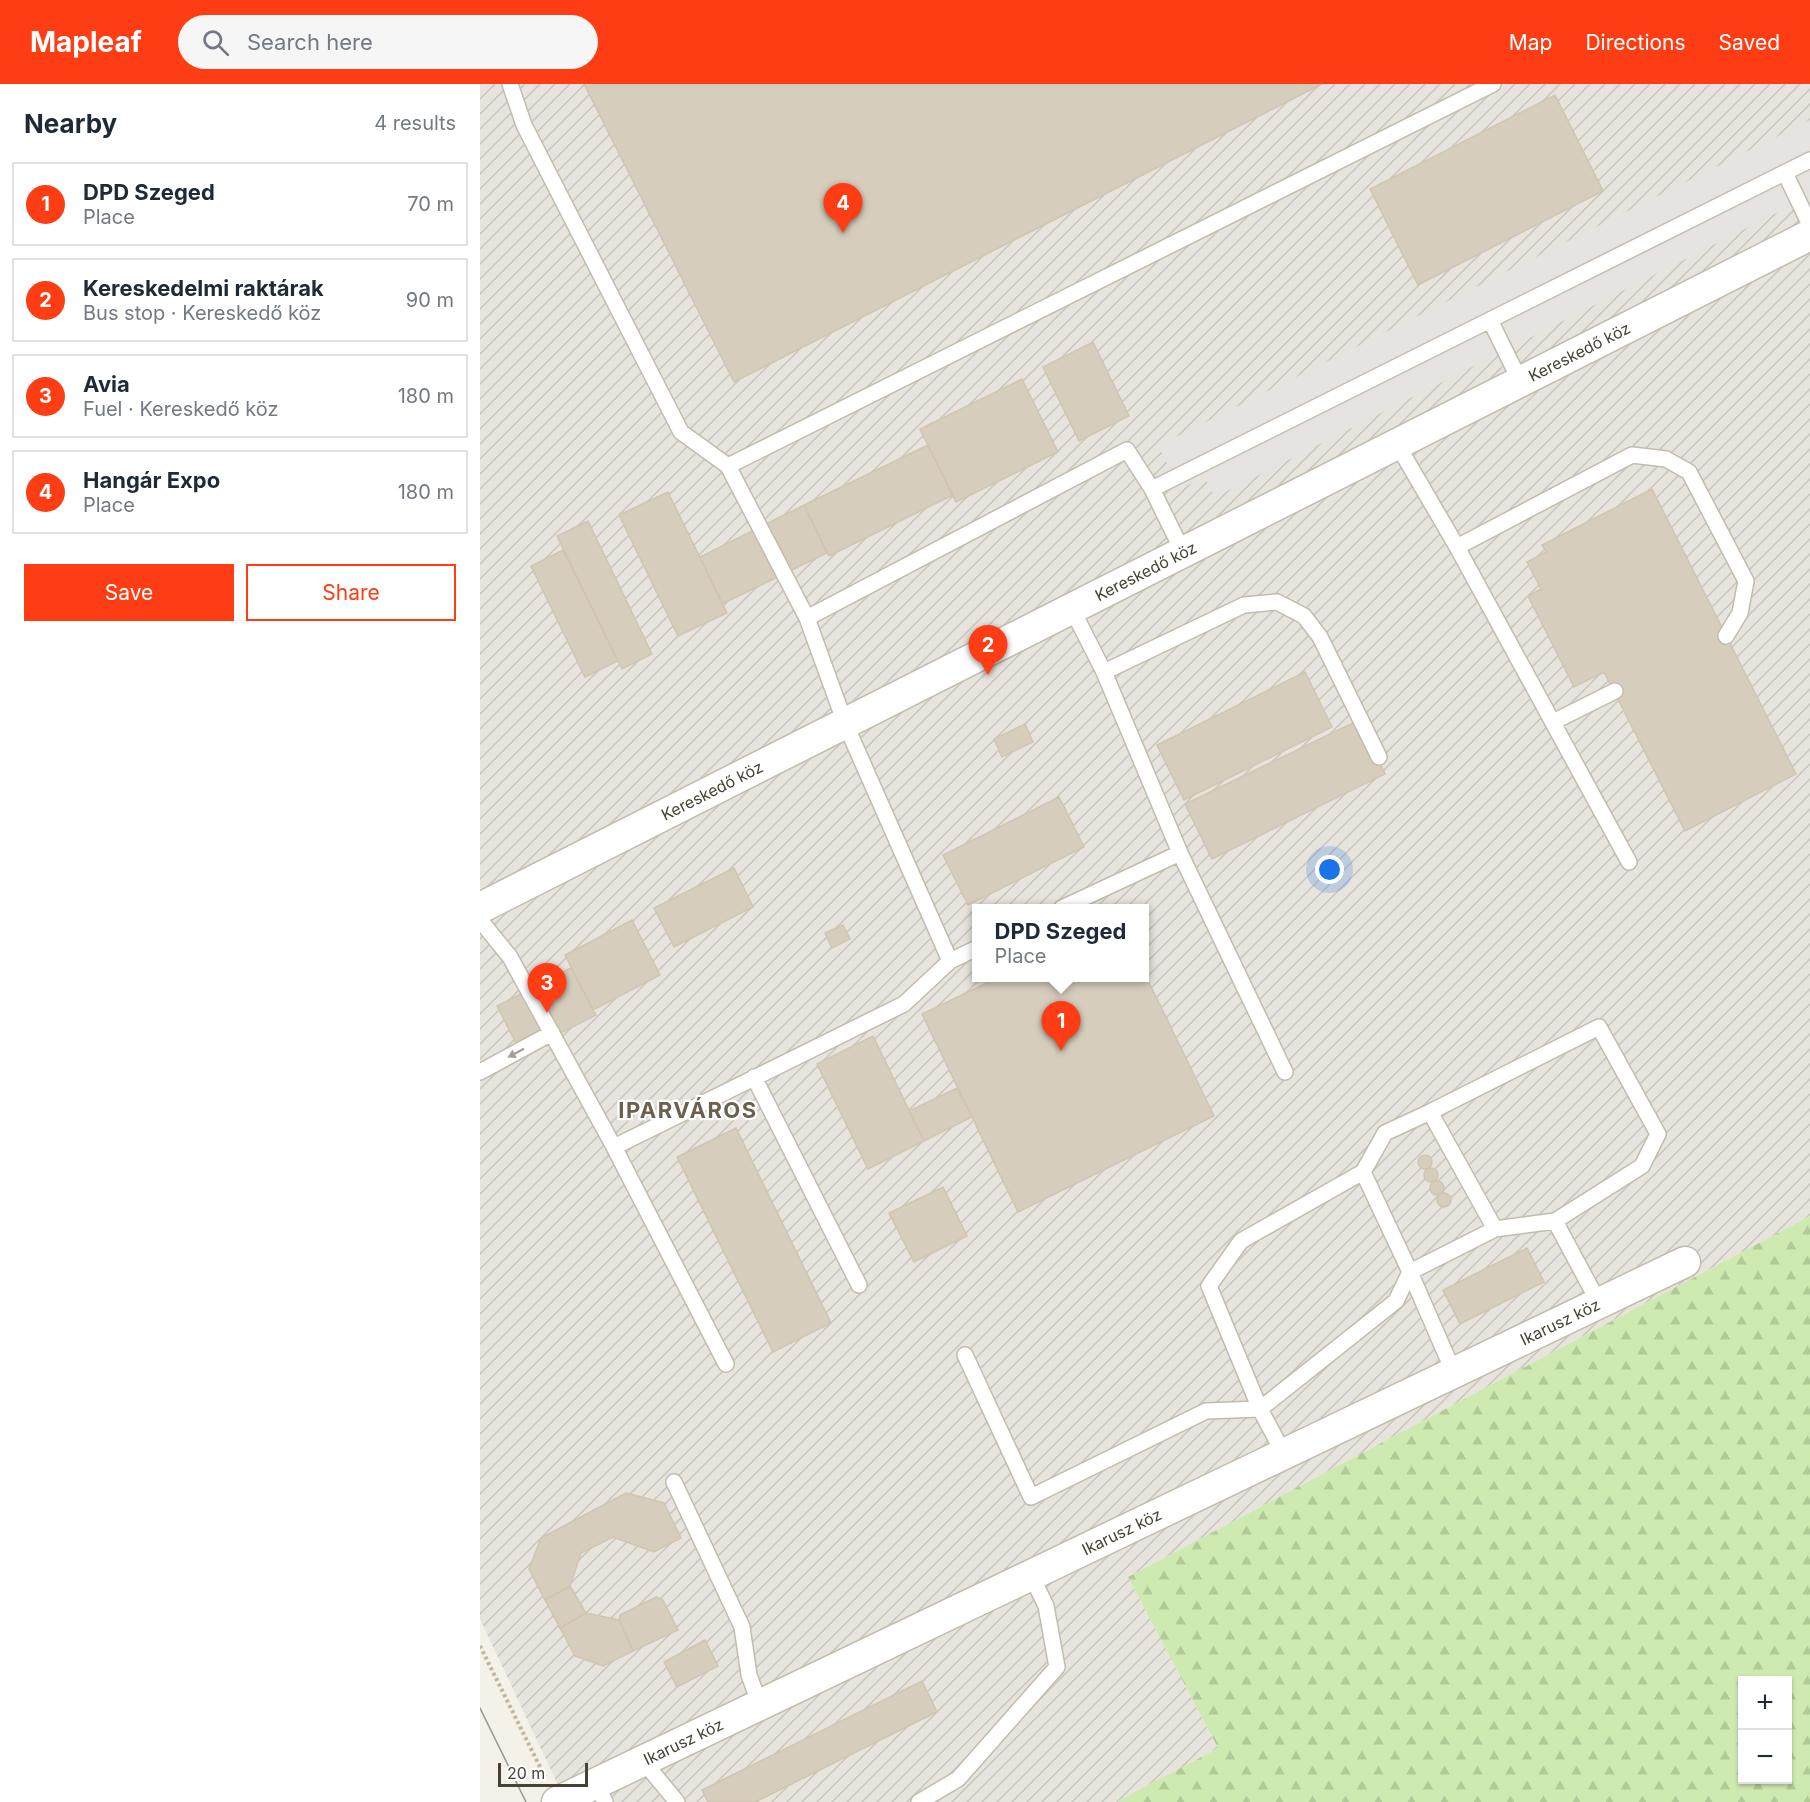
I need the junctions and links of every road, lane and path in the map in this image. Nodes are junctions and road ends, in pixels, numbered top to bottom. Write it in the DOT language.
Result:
graph roads {
  1 [pos="510,84"];
  2 [pos="1493,84"];
  3 [pos="1810,160"];
  4 [pos="1785,173"];
  5 [pos="1810,225"];
  6 [pos="1810,235"];
  7 [pos="1490,320"];
  8 [pos="1520,381"];
  9 [pos="1397,444"];
  10 [pos="728,466"];
  11 [pos="1152,489"];
  12 [pos="1457,547"];
  13 [pos="1183,552"];
  14 [pos="1072,609"];
  15 [pos="807,618"];
  16 [pos="1726,636"];
  17 [pos="1104,672"];
  18 [pos="1615,691"];
  19 [pos="1553,722"];
  20 [pos="845,723"];
  21 [pos="1379,757"];
  22 [pos="1180,854"];
  23 [pos="1629,862"];
  24 [pos="1073,904"];
  25 [pos="480,908"];
  26 [pos="480,920"];
  27 [pos="972,950"];
  28 [pos="950,961"];
  29 [pos="552,1033"];
  30 [pos="480,1072"];
  31 [pos="1285,1072"];
  32 [pos="754,1077"];
  33 [pos="1430,1112"];
  34 [pos="614,1147"];
  35 [pos="1364,1172"];
  36 [pos="1556,1221"];
  37 [pos="1495,1229"];
  38 [pos="1685,1262"];
  39 [pos="1410,1272"];
  40 [pos="859,1285"];
  41 [pos="1599,1304"];
  42 [pos="965,1354"];
  43 [pos="726,1364"];
  44 [pos="1454,1373"];
  45 [pos="1260,1409"];
  46 [pos="1284,1454"];
  47 [pos="674,1482"];
  48 [pos="1030,1575"];
  49 [pos="480,1646"];
  50 [pos="760,1705"];
  51 [pos="643,1761"];
  52 [pos="601,1793"];
  53 [pos="557,1802"];
  54 [pos="677,1802"];
  55 [pos="919,1802"];
  1 -- 10 [label="lane"];
  2 -- 10 [label="lane"];
  3 -- 4 [label="lane"];
  4 -- 5 [label="lane"];
  4 -- 7 [label="lane"];
  6 -- 8 [label="street, Kereskedő köz"];
  7 -- 8 [label="lane"];
  7 -- 11 [label="lane"];
  8 -- 9 [label="street, Kereskedő köz"];
  9 -- 12 [label="lane"];
  9 -- 13 [label="street, Kereskedő köz"];
  10 -- 15 [label="lane"];
  11 -- 13 [label="lane"];
  11 -- 15 [label="lane"];
  12 -- 16 [label="lane"];
  12 -- 19 [label="lane"];
  13 -- 14 [label="street, Kereskedő köz"];
  14 -- 17 [label="lane"];
  14 -- 20 [label="street, Kereskedő köz"];
  15 -- 20 [label="lane"];
  17 -- 21 [label="lane"];
  17 -- 22 [label="lane"];
  18 -- 19 [label="lane"];
  19 -- 23 [label="lane"];
  20 -- 25 [label="street, Kereskedő köz"];
  20 -- 28 [label="lane"];
  22 -- 24 [label="lane"];
  22 -- 31 [label="lane"];
  26 -- 29 [label="lane"];
  27 -- 28 [label="lane"];
  28 -- 32 [label="lane"];
  29 -- 30 [label="lane, one-way"];
  29 -- 34 [label="lane"];
  32 -- 34 [label="lane"];
  32 -- 40 [label="lane"];
  33 -- 35 [label="lane"];
  33 -- 36 [label="lane"];
  33 -- 37 [label="lane"];
  34 -- 43 [label="lane"];
  35 -- 39 [label="lane"];
  35 -- 45 [label="lane"];
  36 -- 37 [label="lane"];
  36 -- 41 [label="lane"];
  37 -- 39 [label="lane"];
  38 -- 41 [label="street, Ikarusz köz"];
  39 -- 44 [label="lane"];
  39 -- 45 [label="lane"];
  41 -- 44 [label="street, Ikarusz köz"];
  42 -- 45 [label="lane"];
  44 -- 46 [label="street, Ikarusz köz"];
  45 -- 46 [label="lane"];
  46 -- 48 [label="street, Ikarusz köz"];
  47 -- 50 [label="lane"];
  48 -- 50 [label="street, Ikarusz köz"];
  48 -- 55 [label="lane"];
  49 -- 53 [label="path"];
  50 -- 51 [label="street, Ikarusz köz"];
  51 -- 52 [label="street, Ikarusz köz"];
  51 -- 54 [label="lane"];
  52 -- 53 [label="street, Ikarusz köz"];
}
